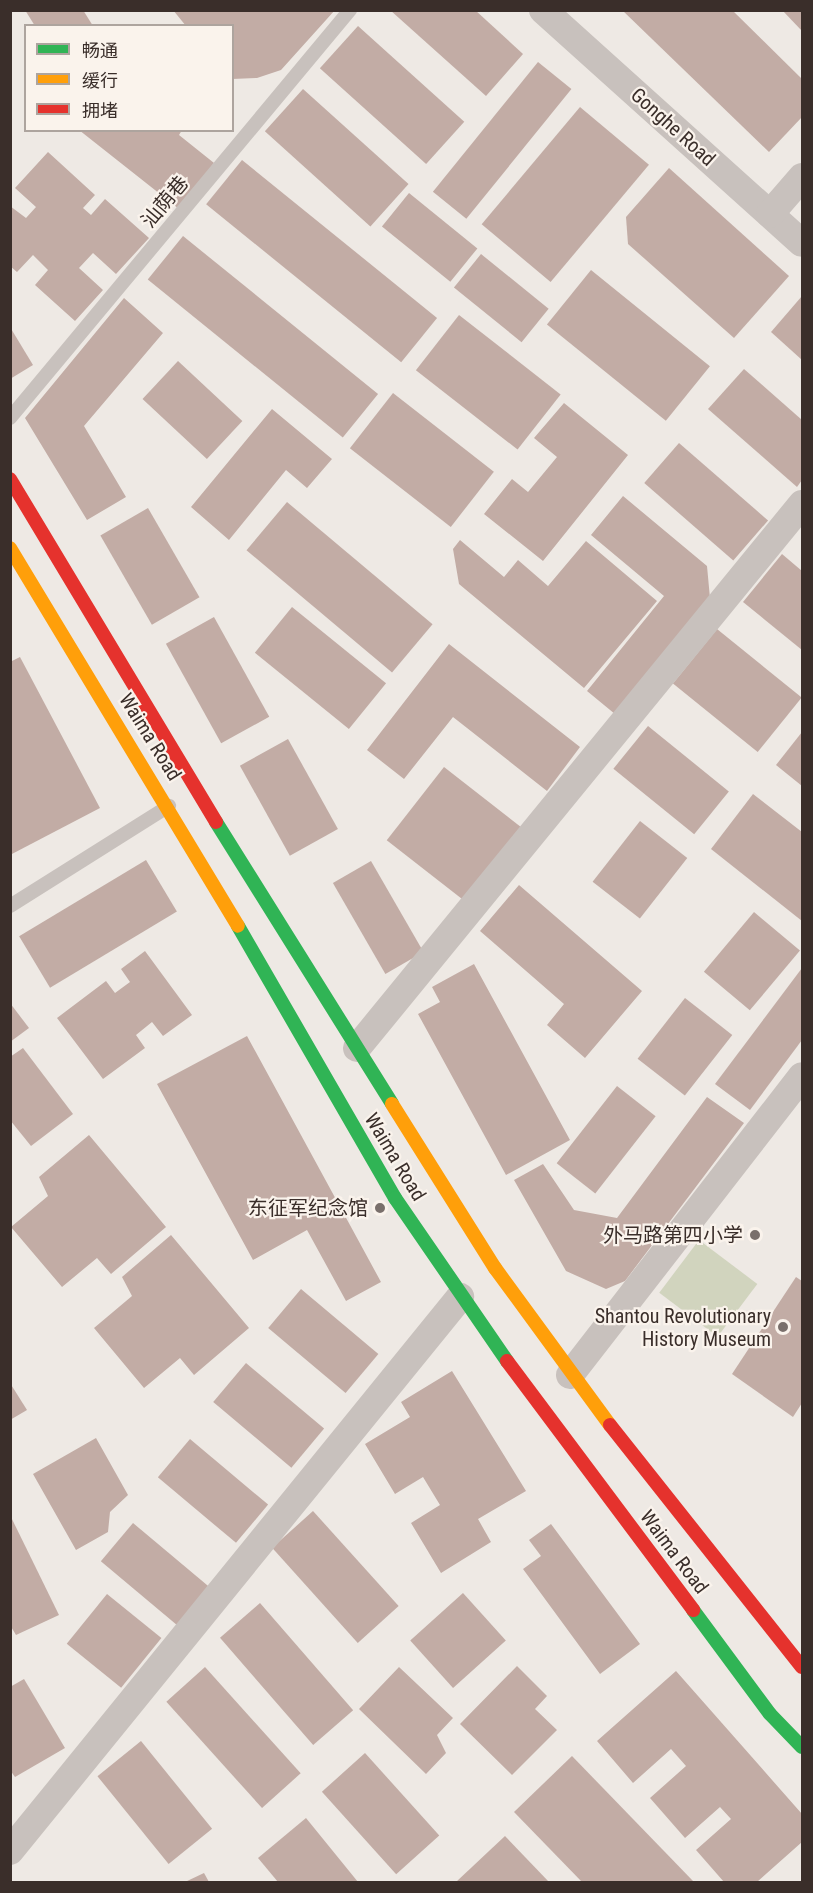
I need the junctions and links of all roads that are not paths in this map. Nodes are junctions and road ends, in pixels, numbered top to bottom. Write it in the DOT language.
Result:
graph roads {
  1 [pos="350,10"];
  2 [pos="543,10"];
  3 [pos="802,177"];
  4 [pos="770,214"];
  5 [pos="802,243"];
  6 [pos="10,418"];
  7 [pos="10,478"];
  8 [pos="802,504"];
  9 [pos="10,548"];
  10 [pos="170,806"];
  11 [pos="10,906"];
  12 [pos="357,1048"];
  13 [pos="802,1076"];
  14 [pos="460,1297"];
  15 [pos="570,1375"];
  16 [pos="802,1668"];
  17 [pos="802,1747"];
  18 [pos="10,1851"];
  1 -- 6 [label="lane, 汕荫巷"];
  2 -- 4 [label="street, Gonghe Road"];
  3 -- 4 [label="street"];
  4 -- 5 [label="street, Gonghe Road"];
  7 -- 12 [label="street, Waima Road"];
  8 -- 12 [label="street"];
  9 -- 10 [label="street, Waima Road"];
  10 -- 11 [label="lane"];
  10 -- 14 [label="street, Waima Road"];
  12 -- 15 [label="street, Waima Road"];
  13 -- 15 [label="street"];
  14 -- 17 [label="street, Waima Road"];
  14 -- 18 [label="street"];
  15 -- 16 [label="street, Waima Road"];
}
